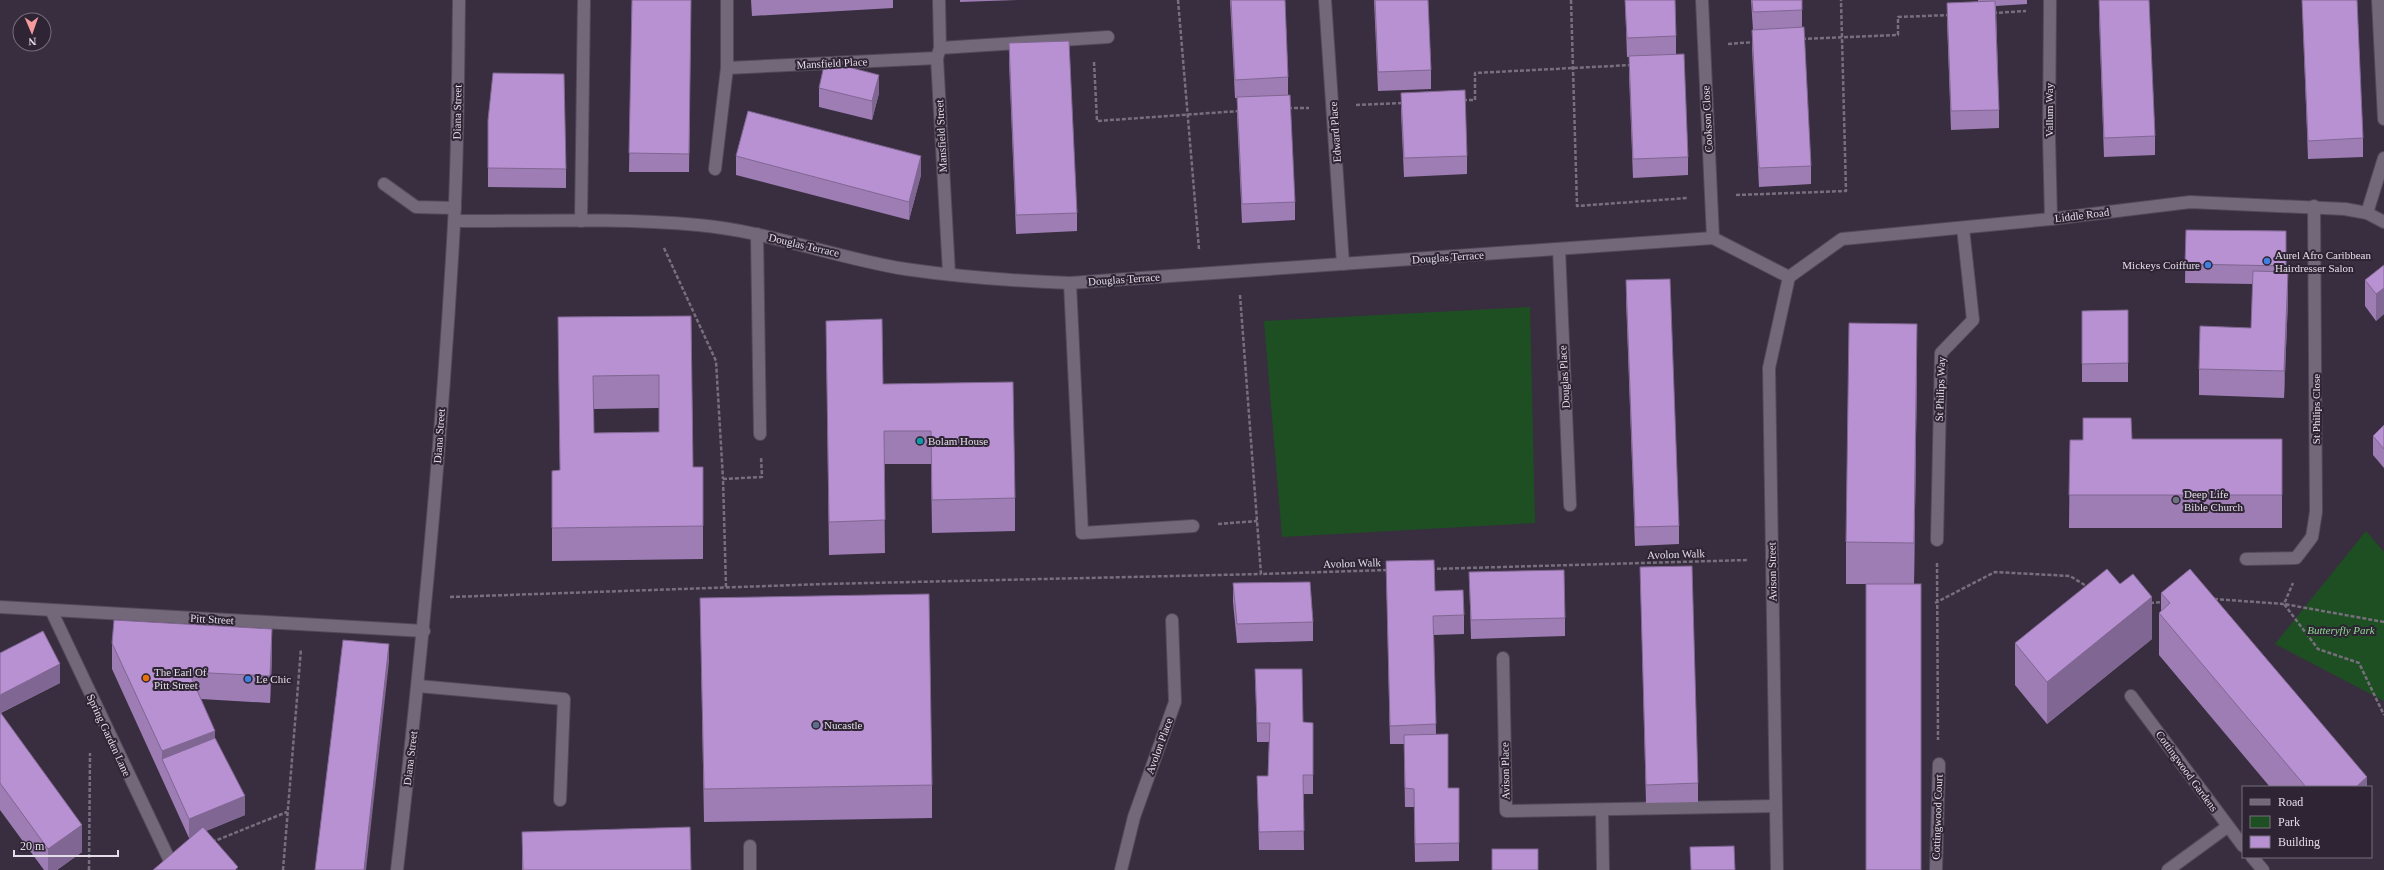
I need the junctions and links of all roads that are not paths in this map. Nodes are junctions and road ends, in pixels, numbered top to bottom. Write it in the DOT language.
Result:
graph roads {
  1 [pos="459,0"];
  2 [pos="584,0"];
  3 [pos="727,0"];
  4 [pos="939,0"];
  5 [pos="1326,0"];
  6 [pos="1702,0"];
  7 [pos="2378,0"];
  8 [pos="2050,5"];
  9 [pos="1108,37"];
  10 [pos="938,53"];
  11 [pos="727,68"];
  12 [pos="2384,119"];
  13 [pos="2384,158"];
  14 [pos="716,169"];
  15 [pos="384,184"];
  16 [pos="2314,206"];
  17 [pos="2367,213"];
  18 [pos="455,215"];
  19 [pos="2051,219"];
  20 [pos="581,221"];
  21 [pos="2384,222"];
  22 [pos="1963,228"];
  23 [pos="758,234"];
  24 [pos="1712,238"];
  25 [pos="1558,249"];
  26 [pos="1343,264"];
  27 [pos="948,273"];
  28 [pos="1789,277"];
  29 [pos="1070,283"];
  30 [pos="760,434"];
  31 [pos="1570,505"];
  32 [pos="1193,526"];
  33 [pos="1937,540"];
  34 [pos="2246,559"];
  35 [pos="0,607"];
  36 [pos="51,610"];
  37 [pos="1172,620"];
  38 [pos="424,631"];
  39 [pos="1504,658"];
  40 [pos="418,686"];
  41 [pos="2131,696"];
  42 [pos="1939,764"];
  43 [pos="560,800"];
  44 [pos="1776,806"];
  45 [pos="1602,810"];
  46 [pos="2227,827"];
  47 [pos="2242,845"];
  48 [pos="750,846"];
  49 [pos="2253,858"];
  50 [pos="169,859"];
  51 [pos="397,870"];
  52 [pos="750,870"];
  53 [pos="1121,870"];
  54 [pos="1603,870"];
  55 [pos="1777,870"];
  56 [pos="1936,870"];
  57 [pos="2168,870"];
  58 [pos="2263,870"];
  1 -- 18 [label="street, Diana Street"];
  2 -- 20 [label="street"];
  3 -- 11 [label="street"];
  4 -- 10 [label="street, Mansfield Street"];
  5 -- 26 [label="street, Edward Place"];
  6 -- 24 [label="street, Cookson Close"];
  7 -- 12 [label="street"];
  8 -- 19 [label="street, Vallum Way"];
  9 -- 10 [label="street, Mansfield Place"];
  10 -- 11 [label="street, Mansfield Place"];
  10 -- 27 [label="street, Mansfield Street"];
  11 -- 14 [label="street"];
  13 -- 17 [label="street"];
  15 -- 18 [label="street, Douglas Terrace"];
  16 -- 17 [label="street, Liddle Road"];
  16 -- 19 [label="street, Liddle Road"];
  16 -- 34 [label="street, St Philips Close"];
  17 -- 21 [label="street, Liddle Road"];
  18 -- 20 [label="street, Douglas Terrace"];
  18 -- 38 [label="street, Diana Street"];
  19 -- 22 [label="street, Liddle Road"];
  20 -- 23 [label="street, Douglas Terrace"];
  22 -- 28 [label="street, Liddle Road"];
  22 -- 33 [label="street, St Philips Way"];
  23 -- 27 [label="street, Douglas Terrace"];
  23 -- 30 [label="street"];
  24 -- 25 [label="street, Douglas Terrace"];
  24 -- 28 [label="street"];
  25 -- 26 [label="street, Douglas Terrace"];
  25 -- 31 [label="street, Douglas Place"];
  26 -- 29 [label="street, Douglas Terrace"];
  27 -- 29 [label="street, Douglas Terrace"];
  28 -- 44 [label="street, Avison Street"];
  29 -- 32 [label="street"];
  35 -- 36 [label="street, Pitt Street"];
  36 -- 38 [label="street, Pitt Street"];
  36 -- 50 [label="street, Spring Garden Lane"];
  37 -- 53 [label="street, Avolon Place"];
  38 -- 40 [label="street, Diana Street"];
  39 -- 45 [label="street, Avison Place"];
  40 -- 43 [label="street"];
  40 -- 51 [label="street, Diana Street"];
  41 -- 46 [label="street, Cottingwood Gardens"];
  42 -- 56 [label="street, Cottingwood Court"];
  44 -- 45 [label="street, Avison Place"];
  44 -- 55 [label="street, Avison Street"];
  45 -- 54 [label="street"];
  46 -- 47 [label="street, Cottingwood Gardens"];
  46 -- 57 [label="street"];
  48 -- 52 [label="street"];
  49 -- 58 [label="street"];
}
